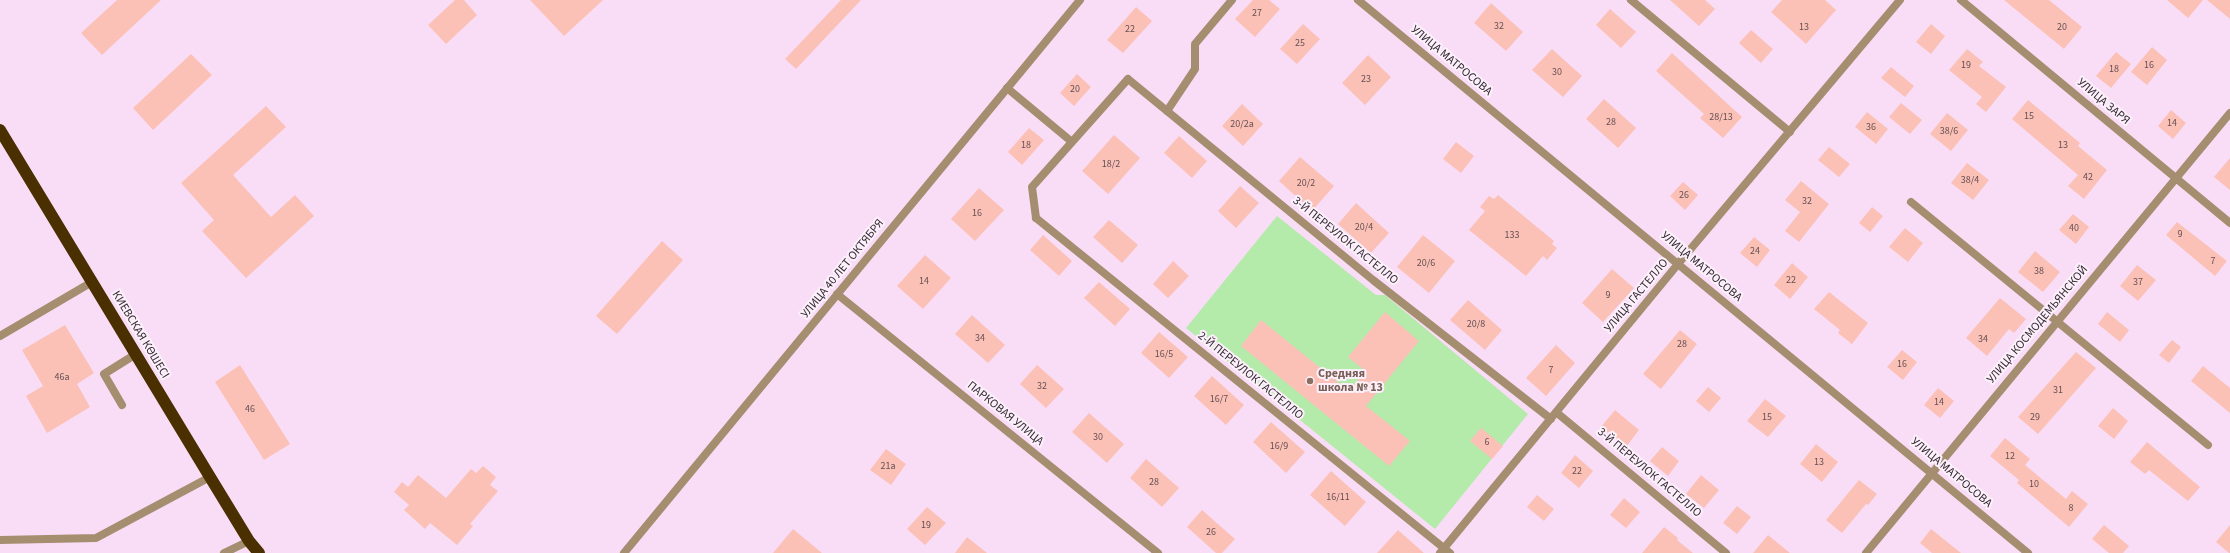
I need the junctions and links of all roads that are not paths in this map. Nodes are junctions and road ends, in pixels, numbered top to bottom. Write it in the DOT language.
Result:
graph roads {
  1 [pos="1080,0"];
  2 [pos="1232,0"];
  3 [pos="1358,0"];
  4 [pos="1631,0"];
  5 [pos="1900,0"];
  6 [pos="1961,0"];
  7 [pos="1007,88"];
  8 [pos="1167,111"];
  9 [pos="2230,113"];
  10 [pos="0,130"];
  11 [pos="1790,132"];
  12 [pos="1072,142"];
  13 [pos="2176,178"];
  14 [pos="1911,202"];
  15 [pos="2230,223"];
  16 [pos="1678,264"];
  17 [pos="92,282"];
  18 [pos="837,294"];
  19 [pos="2058,321"];
  20 [pos="0,336"];
  21 [pos="136,354"];
  22 [pos="122,405"];
  23 [pos="1556,412"];
  24 [pos="1551,419"];
  25 [pos="2208,445"];
  26 [pos="1931,473"];
  27 [pos="210,477"];
  28 [pos="0,540"];
  29 [pos="249,541"];
  30 [pos="1445,551"];
  31 [pos="224,553"];
  32 [pos="259,553"];
  33 [pos="624,553"];
  34 [pos="1158,553"];
  35 [pos="1726,553"];
  36 [pos="1866,553"];
  37 [pos="2028,553"];
  1 -- 7 [label="street, УЛИЦА 40 ЛЕТ ОКТЯБРЯ"];
  2 -- 8 [label="street"];
  3 -- 16 [label="street, УЛИЦА МАТРОСОВА"];
  4 -- 11 [label="street"];
  5 -- 11 [label="street, УЛИЦА ГАСТЕЛЛО"];
  6 -- 13 [label="street, УЛИЦА ЗАРЯ"];
  7 -- 12 [label="street"];
  7 -- 18 [label="street, УЛИЦА 40 ЛЕТ ОКТЯБРЯ"];
  8 -- 12 [label="street, 3-Й ПЕРЕУЛОК ГАСТЕЛЛО"];
  8 -- 24 [label="street, 3-Й ПЕРЕУЛОК ГАСТЕЛЛО"];
  9 -- 13 [label="street, УЛИЦА КОСМОДЕМЬЯНСКОЙ"];
  10 -- 17 [label="highway, КИЕВСКАЯ КӨШЕСІ"];
  11 -- 16 [label="street, УЛИЦА ГАСТЕЛЛО"];
  12 -- 30 [label="street, 2-Й ПЕРЕУЛОК ГАСТЕЛЛО"];
  13 -- 15 [label="street, УЛИЦА ЗАРЯ"];
  13 -- 19 [label="street, УЛИЦА КОСМОДЕМЬЯНСКОЙ"];
  14 -- 19 [label="street"];
  16 -- 23 [label="street, УЛИЦА ГАСТЕЛЛО"];
  16 -- 26 [label="street, УЛИЦА МАТРОСОВА"];
  17 -- 20 [label="street"];
  17 -- 21 [label="highway, КИЕВСКАЯ КӨШЕСІ"];
  18 -- 33 [label="street, УЛИЦА 40 ЛЕТ ОКТЯБРЯ"];
  18 -- 34 [label="street, ПАРКОВАЯ УЛИЦА"];
  19 -- 25 [label="street"];
  19 -- 26 [label="street, УЛИЦА КОСМОДЕМЬЯНСКОЙ"];
  21 -- 22 [label="street"];
  21 -- 27 [label="highway, КИЕВСКАЯ КӨШЕСІ"];
  23 -- 24 [label="street, УЛИЦА ГАСТЕЛЛО"];
  23 -- 35 [label="street, 3-Й ПЕРЕУЛОК ГАСТЕЛЛО"];
  24 -- 30 [label="street, УЛИЦА ГАСТЕЛЛО"];
  26 -- 36 [label="street, УЛИЦА КОСМОДЕМЬЯНСКОЙ"];
  26 -- 37 [label="street, УЛИЦА МАТРОСОВА"];
  27 -- 28 [label="street"];
  27 -- 29 [label="highway, КИЕВСКАЯ КӨШЕСІ"];
  29 -- 31 [label="street"];
  29 -- 32 [label="highway, КИЕВСКАЯ КӨШЕСІ"];
}
